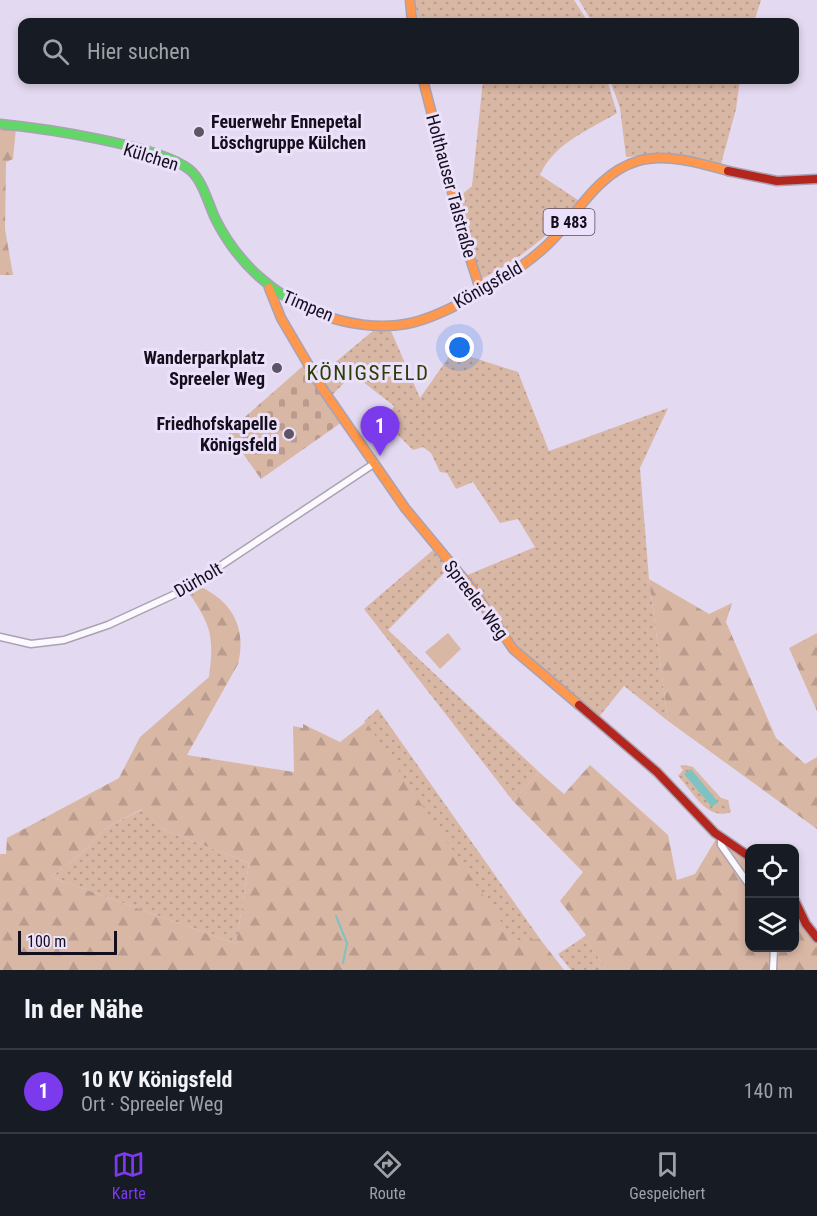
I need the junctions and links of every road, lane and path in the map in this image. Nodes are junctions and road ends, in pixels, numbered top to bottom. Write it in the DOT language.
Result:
graph roads {
  1 [pos="410,0"];
  2 [pos="412,18"];
  3 [pos="424,84"];
  4 [pos="0,124"];
  5 [pos="814,180"];
  6 [pos="248,268"];
  7 [pos="269,288"];
  8 [pos="481,292"];
  9 [pos="377,325"];
  10 [pos="375,464"];
  11 [pos="0,637"];
  12 [pos="721,837"];
  13 [pos="745,853"];
  14 [pos="745,879"];
  15 [pos="799,908"];
  16 [pos="817,938"];
  17 [pos="774,952"];
  18 [pos="773,970"];
  1 -- 2 [label="street"];
  3 -- 8 [label="street, Holthauser Talstraße"];
  4 -- 6 [label="street, Külchen"];
  5 -- 8 [label="street, Königsfeld / B 483"];
  6 -- 7 [label="street, Timpen / B 483"];
  7 -- 9 [label="street, Timpen / B 483"];
  7 -- 10 [label="street, Spreeler Weg"];
  8 -- 9 [label="street, Königsfeld / B 483"];
  10 -- 11 [label="street, Dürholt"];
  10 -- 12 [label="street, Spreeler Weg"];
  12 -- 13 [label="street, Spreeler Weg"];
  12 -- 14 [label="street"];
  15 -- 16 [label="street"];
  17 -- 18 [label="street"];
}
